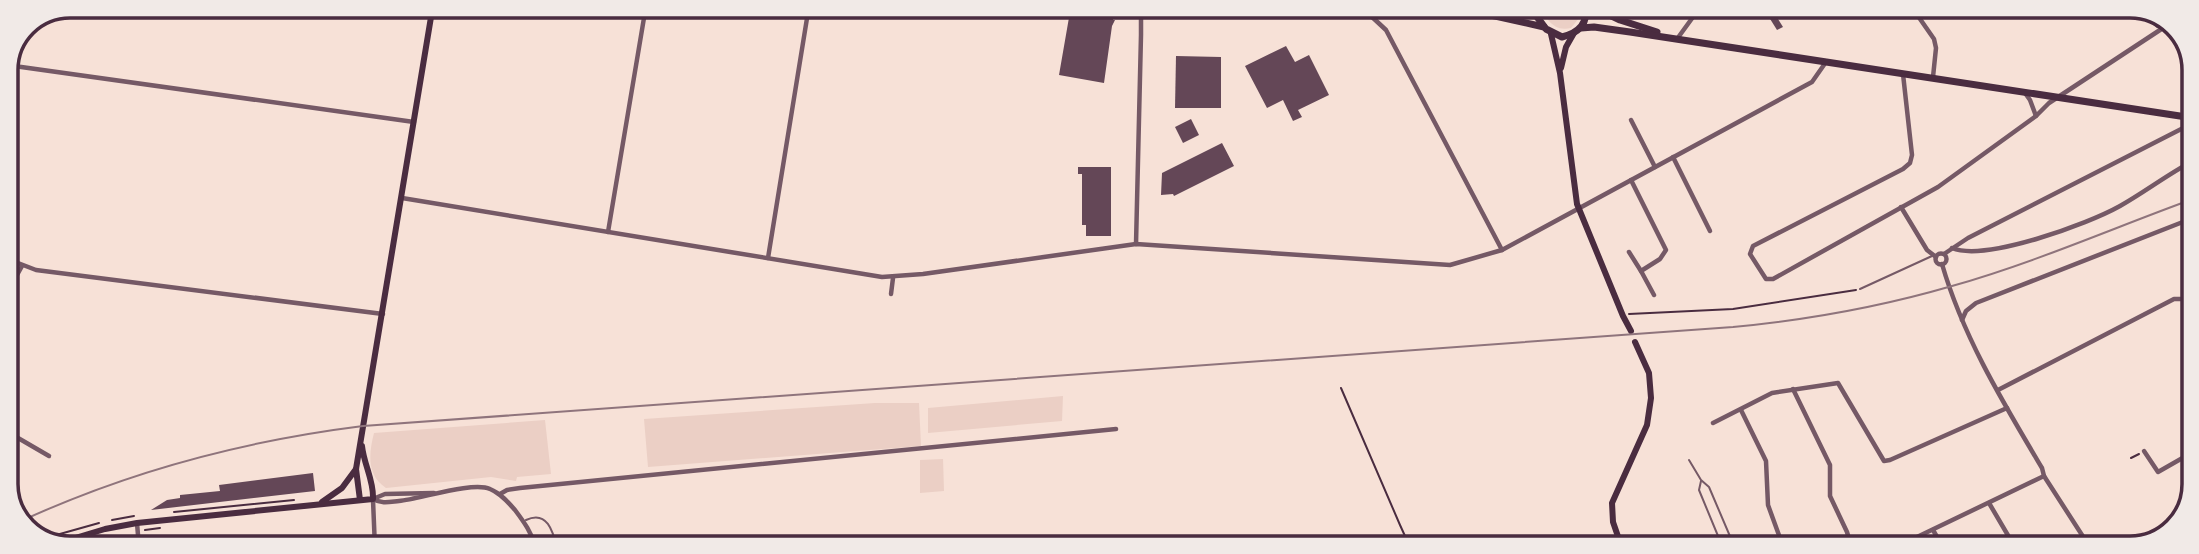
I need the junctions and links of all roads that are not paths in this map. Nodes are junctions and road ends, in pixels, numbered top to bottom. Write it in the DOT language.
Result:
graph roads {
  1 [pos="431,17"];
  2 [pos="644,17"];
  3 [pos="807,17"];
  4 [pos="1141,17"];
  5 [pos="1372,17"];
  6 [pos="1502,17"];
  7 [pos="1537,17"];
  8 [pos="1585,17"];
  9 [pos="1614,17"];
  10 [pos="1693,17"];
  11 [pos="1919,17"];
  12 [pos="1544,27"];
  13 [pos="2162,29"];
  14 [pos="1577,31"];
  15 [pos="1551,34"];
  16 [pos="1677,39"];
  17 [pos="1826,62"];
  18 [pos="18,67"];
  19 [pos="1560,73"];
  20 [pos="1903,74"];
  21 [pos="1933,78"];
  22 [pos="2024,92"];
  23 [pos="2058,97"];
  24 [pos="2036,116"];
  25 [pos="2181,116"];
  26 [pos="1631,120"];
  27 [pos="415,122"];
  28 [pos="2181,129"];
  29 [pos="1673,157"];
  30 [pos="1655,167"];
  31 [pos="2181,168"];
  32 [pos="1631,180"];
  33 [pos="402,198"];
  34 [pos="1901,206"];
  35 [pos="1579,208"];
  36 [pos="2181,223"];
  37 [pos="1710,231"];
  38 [pos="608,232"];
  39 [pos="1136,244"];
  40 [pos="1951,247"];
  41 [pos="1502,250"];
  42 [pos="1629,252"];
  43 [pos="1944,254"];
  44 [pos="1935,256"];
  45 [pos="768,258"];
  46 [pos="18,264"];
  47 [pos="1942,264"];
  48 [pos="22,266"];
  49 [pos="1641,271"];
  50 [pos="18,273"];
  51 [pos="893,277"];
  52 [pos="1860,289"];
  53 [pos="891,294"];
  54 [pos="1654,295"];
  55 [pos="2182,299"];
  56 [pos="383,314"];
  57 [pos="1961,320"];
  58 [pos="1631,331"];
  59 [pos="1636,342"];
  60 [pos="1793,389"];
  61 [pos="1998,390"];
  62 [pos="2007,408"];
  63 [pos="1741,410"];
  64 [pos="1713,423"];
  65 [pos="1116,429"];
  66 [pos="18,438"];
  67 [pos="361,440"];
  68 [pos="2144,451"];
  69 [pos="49,456"];
  70 [pos="2182,458"];
  71 [pos="1689,460"];
  72 [pos="356,469"];
  73 [pos="2044,476"];
  74 [pos="1701,480"];
  75 [pos="435,493"];
  76 [pos="500,494"];
  77 [pos="373,499"];
  78 [pos="360,500"];
  79 [pos="1989,503"];
  80 [pos="317,505"];
  81 [pos="524,522"];
  82 [pos="137,527"];
  83 [pos="1933,530"];
  84 [pos="82,536"];
  85 [pos="138,536"];
  86 [pos="375,536"];
  87 [pos="530,536"];
  88 [pos="553,536"];
  89 [pos="1618,536"];
  90 [pos="1718,536"];
  91 [pos="1730,536"];
  92 [pos="1780,536"];
  93 [pos="1848,536"];
  94 [pos="1920,536"];
  95 [pos="1936,536"];
  96 [pos="2008,536"];
  97 [pos="2083,536"];
  1 -- 27 [label="main road"];
  2 -- 38 [label="street"];
  3 -- 45 [label="street"];
  4 -- 39 [label="street"];
  5 -- 41 [label="street"];
  6 -- 12 [label="main road"];
  7 -- 12 [label="main road"];
  8 -- 14 [label="main road"];
  9 -- 16 [label="main road"];
  10 -- 16 [label="street"];
  11 -- 21 [label="street"];
  12 -- 15 [label="main road"];
  13 -- 23 [label="street"];
  14 -- 15 [label="main road"];
  14 -- 16 [label="main road"];
  14 -- 19 [label="main road"];
  15 -- 19 [label="main road"];
  16 -- 17 [label="main road"];
  17 -- 20 [label="main road"];
  17 -- 29 [label="street"];
  18 -- 27 [label="street"];
  19 -- 35 [label="main road"];
  20 -- 21 [label="main road"];
  20 -- 34 [label="street"];
  21 -- 22 [label="main road"];
  22 -- 23 [label="main road"];
  22 -- 24 [label="street"];
  23 -- 24 [label="street"];
  23 -- 25 [label="main road"];
  24 -- 34 [label="street"];
  26 -- 30 [label="street"];
  27 -- 33 [label="main road"];
  28 -- 40 [label="street"];
  29 -- 30 [label="street"];
  29 -- 37 [label="street"];
  30 -- 32 [label="street"];
  31 -- 40 [label="street"];
  32 -- 35 [label="street"];
  32 -- 49 [label="street"];
  33 -- 38 [label="street"];
  33 -- 56 [label="main road"];
  34 -- 44 [label="street"];
  35 -- 41 [label="street"];
  35 -- 58 [label="main road"];
  36 -- 57 [label="street"];
  38 -- 45 [label="street"];
  39 -- 41 [label="street"];
  39 -- 51 [label="street"];
  40 -- 43 [label="street"];
  42 -- 49 [label="street"];
  43 -- 44 [label="street"];
  43 -- 47 [label="street"];
  44 -- 47 [label="street"];
  44 -- 52 [label="lane"];
  45 -- 51 [label="street"];
  46 -- 48 [label="street"];
  47 -- 57 [label="street"];
  48 -- 50 [label="street"];
  48 -- 56 [label="street"];
  49 -- 54 [label="street"];
  51 -- 53 [label="street"];
  55 -- 61 [label="street"];
  56 -- 67 [label="main road"];
  57 -- 61 [label="street"];
  59 -- 89 [label="main road"];
  60 -- 62 [label="street"];
  60 -- 63 [label="street"];
  60 -- 93 [label="street"];
  61 -- 62 [label="street"];
  62 -- 73 [label="street"];
  63 -- 64 [label="street"];
  63 -- 92 [label="street"];
  65 -- 76 [label="street"];
  66 -- 69 [label="street"];
  67 -- 72 [label="main road"];
  67 -- 77 [label="main road"];
  68 -- 70 [label="street"];
  71 -- 74 [label="lane"];
  72 -- 78 [label="main road"];
  72 -- 80 [label="main road"];
  73 -- 79 [label="street"];
  73 -- 97 [label="street"];
  74 -- 90 [label="lane"];
  74 -- 91 [label="lane"];
  75 -- 76 [label="street"];
  75 -- 77 [label="street"];
  75 -- 77 [label="street"];
  76 -- 81 [label="street"];
  77 -- 78 [label="main road"];
  77 -- 86 [label="street"];
  78 -- 80 [label="main road"];
  79 -- 83 [label="street"];
  79 -- 96 [label="street"];
  80 -- 82 [label="main road"];
  81 -- 87 [label="street"];
  81 -- 88 [label="lane"];
  82 -- 84 [label="main road"];
  82 -- 85 [label="street"];
  83 -- 94 [label="street"];
  83 -- 95 [label="street"];
}
